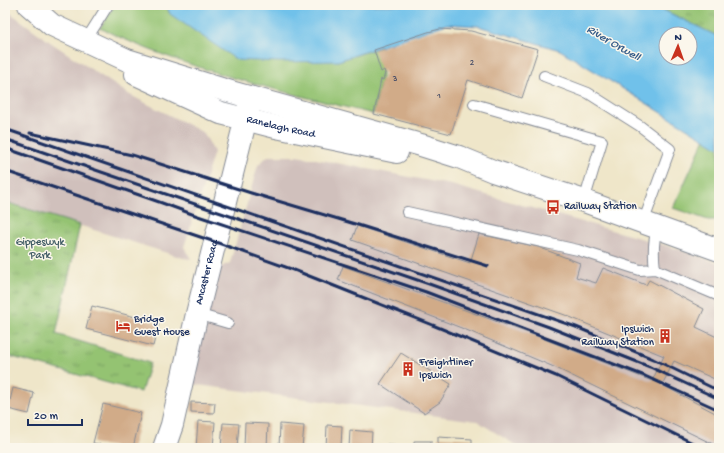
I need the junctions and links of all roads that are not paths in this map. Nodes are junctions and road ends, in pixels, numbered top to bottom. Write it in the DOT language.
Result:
graph roads {
  1 [pos="29,5"];
  2 [pos="108,5"];
  3 [pos="86,40"];
  4 [pos="544,76"];
  5 [pos="252,98"];
  6 [pos="474,104"];
  7 [pos="246,120"];
  8 [pos="493,171"];
  9 [pos="584,201"];
  10 [pos="407,212"];
  11 [pos="650,225"];
  12 [pos="719,250"];
  13 [pos="655,269"];
  14 [pos="719,296"];
  15 [pos="197,314"];
  16 [pos="228,323"];
  17 [pos="164,448"];
  1 -- 3 [label="main road, Ranelagh Road"];
  2 -- 3 [label="lane"];
  3 -- 5 [label="main road, Ranelagh Road"];
  3 -- 7 [label="main road, Ranelagh Road"];
  4 -- 11 [label="lane"];
  5 -- 7 [label="main road, Ancaster Road"];
  5 -- 8 [label="main road, Ranelagh Road"];
  6 -- 9 [label="lane"];
  7 -- 8 [label="main road, Ranelagh Road"];
  7 -- 15 [label="main road, Ancaster Road"];
  8 -- 9 [label="main road, Ranelagh Road"];
  9 -- 11 [label="main road, Ranelagh Road"];
  10 -- 13 [label="lane"];
  11 -- 12 [label="main road, Ranelagh Road"];
  11 -- 13 [label="lane"];
  13 -- 14 [label="lane"];
  15 -- 16 [label="lane"];
  15 -- 17 [label="main road, Ancaster Road"];
}
